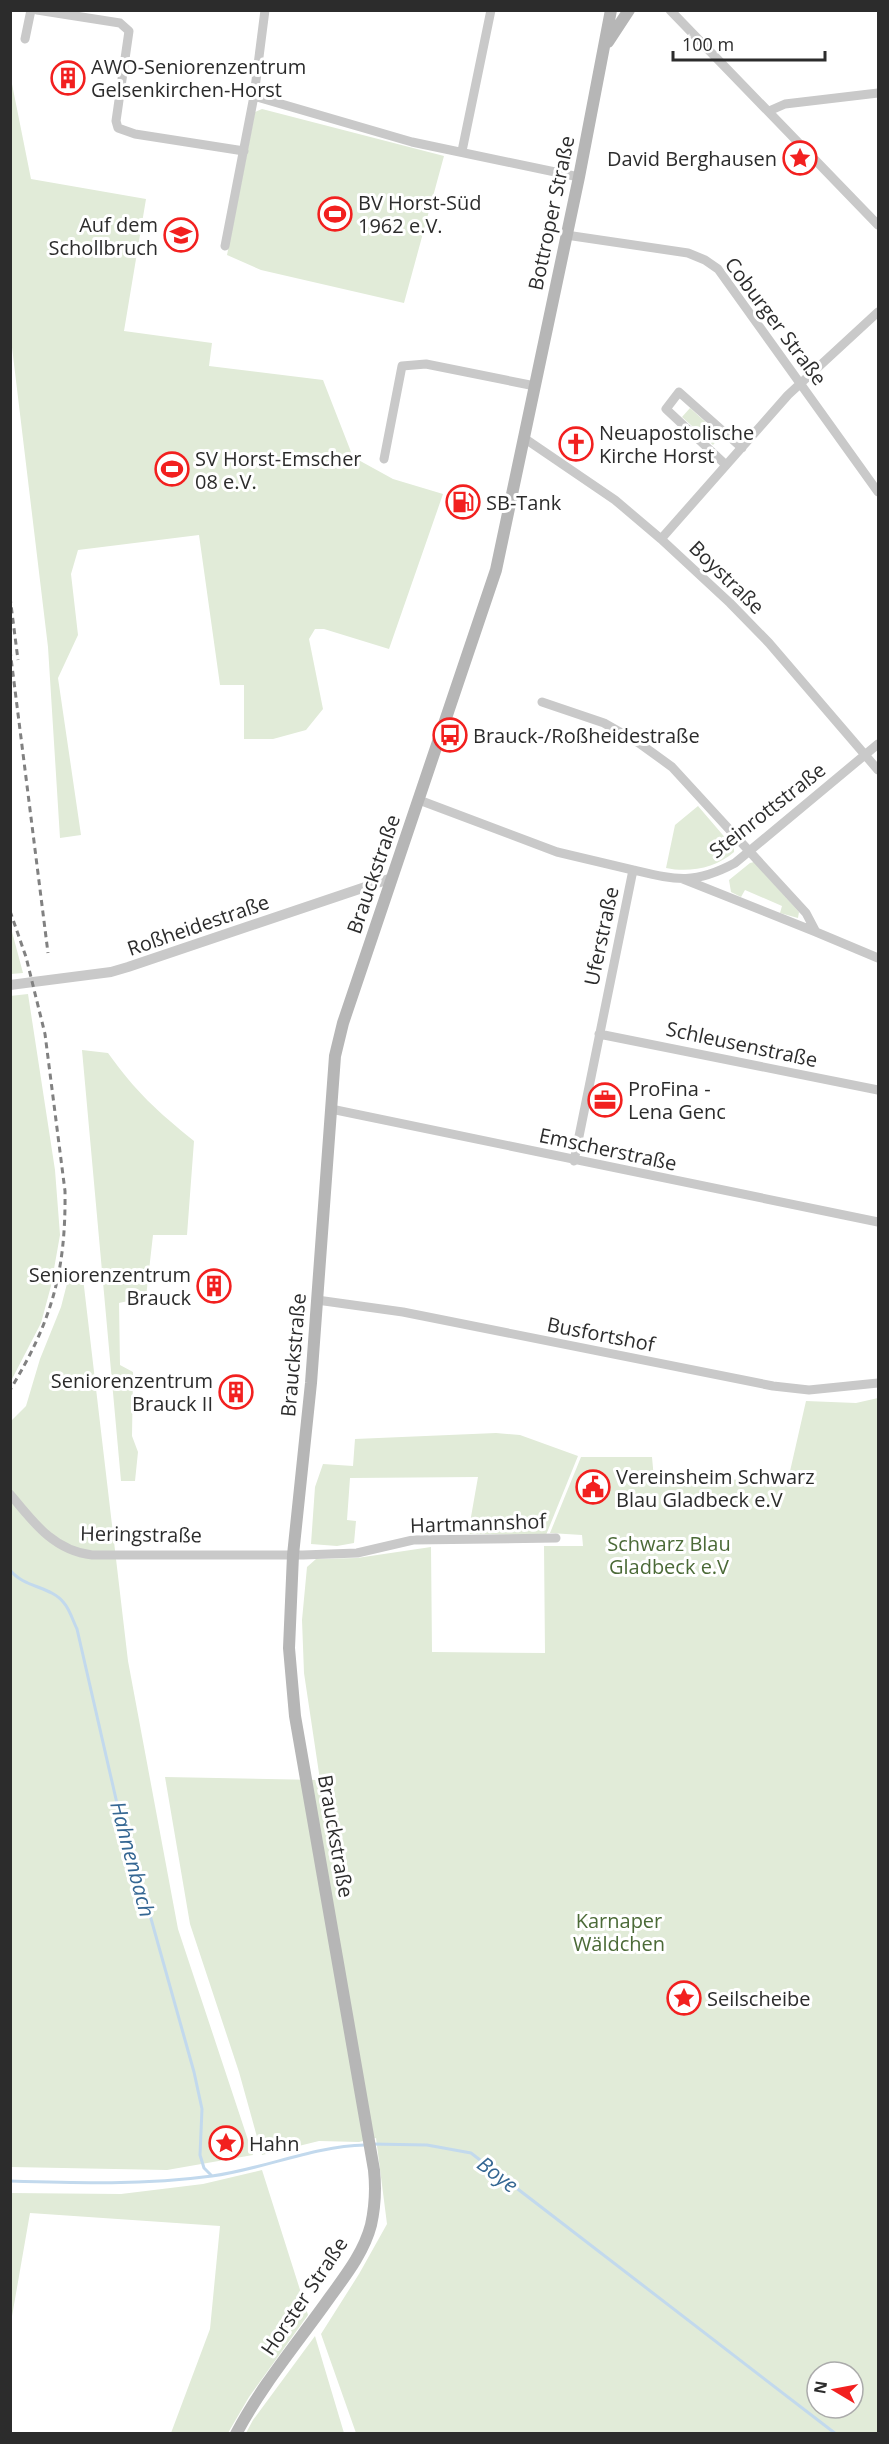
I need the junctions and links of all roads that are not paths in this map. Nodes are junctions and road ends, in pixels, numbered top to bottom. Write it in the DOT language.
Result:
graph roads {
  1 [pos="31,10"];
  2 [pos="37,10"];
  3 [pos="265,10"];
  4 [pos="491,10"];
  5 [pos="611,10"];
  6 [pos="628,10"];
  7 [pos="670,10"];
  8 [pos="25,39"];
  9 [pos="604,48"];
  10 [pos="879,93"];
  11 [pos="254,96"];
  12 [pos="769,111"];
  13 [pos="462,151"];
  14 [pos="244,152"];
  15 [pos="579,177"];
  16 [pos="879,225"];
  17 [pos="566,235"];
  18 [pos="225,246"];
  19 [pos="879,312"];
  20 [pos="801,382"];
  21 [pos="535,386"];
  22 [pos="524,438"];
  23 [pos="742,448"];
  24 [pos="384,459"];
  25 [pos="726,465"];
  26 [pos="879,492"];
  27 [pos="661,539"];
  28 [pos="498,561"];
  29 [pos="542,702"];
  30 [pos="879,744"];
  31 [pos="866,755"];
  32 [pos="879,770"];
  33 [pos="419,800"];
  34 [pos="749,850"];
  35 [pos="633,870"];
  36 [pos="392,878"];
  37 [pos="683,879"];
  38 [pos="816,932"];
  39 [pos="879,958"];
  40 [pos="10,985"];
  41 [pos="599,1034"];
  42 [pos="879,1090"];
  43 [pos="331,1108"];
  44 [pos="574,1161"];
  45 [pos="879,1222"];
  46 [pos="317,1300"];
  47 [pos="879,1383"];
  48 [pos="10,1494"];
  49 [pos="556,1538"];
  50 [pos="293,1555"];
  51 [pos="374,2170"];
  52 [pos="236,2433"];
  1 -- 8 [label="street"];
  2 -- 14 [label="street"];
  3 -- 11 [label="street"];
  4 -- 13 [label="street"];
  5 -- 9 [label="main road, Bottroper Straße"];
  6 -- 9 [label="main road, Bottroper Straße"];
  7 -- 12 [label="street"];
  9 -- 15 [label="main road, Bottroper Straße"];
  10 -- 12 [label="street"];
  11 -- 13 [label="street"];
  11 -- 14 [label="street"];
  12 -- 16 [label="street"];
  13 -- 15 [label="street"];
  14 -- 18 [label="street"];
  15 -- 17 [label="main road, Bottroper Straße"];
  17 -- 20 [label="street, Coburger Straße"];
  17 -- 21 [label="main road, Bottroper Straße"];
  19 -- 20 [label="street"];
  20 -- 23 [label="street"];
  20 -- 26 [label="street, Coburger Straße"];
  21 -- 22 [label="main road, Bottroper Straße"];
  21 -- 24 [label="street"];
  22 -- 27 [label="street, Boystraße"];
  22 -- 28 [label="main road, Bottroper Straße"];
  23 -- 25 [label="street"];
  23 -- 25 [label="street"];
  25 -- 27 [label="street"];
  27 -- 31 [label="street, Boystraße"];
  28 -- 33 [label="main road, Brauckstraße"];
  29 -- 34 [label="street"];
  30 -- 31 [label="street, Steinrottstraße"];
  31 -- 32 [label="street, Boystraße"];
  31 -- 34 [label="street, Steinrottstraße"];
  33 -- 35 [label="street, Uferstraße"];
  33 -- 36 [label="main road, Brauckstraße"];
  34 -- 37 [label="street, Steinrottstraße"];
  34 -- 38 [label="street"];
  35 -- 37 [label="street, Steinrottstraße"];
  35 -- 41 [label="street, Uferstraße"];
  36 -- 40 [label="street, Roßheidestraße"];
  36 -- 43 [label="main road, Brauckstraße"];
  37 -- 38 [label="street"];
  38 -- 39 [label="street"];
  41 -- 42 [label="street, Schleusenstraße"];
  41 -- 44 [label="street, Uferstraße"];
  43 -- 44 [label="street, Emscherstraße"];
  43 -- 46 [label="main road, Brauckstraße"];
  44 -- 45 [label="street, Emscherstraße"];
  46 -- 47 [label="street, Busfortshof"];
  46 -- 50 [label="main road, Brauckstraße"];
  48 -- 50 [label="street, Heringstraße"];
  49 -- 50 [label="street, Hartmannshof"];
  50 -- 51 [label="main road, Brauckstraße"];
  51 -- 52 [label="main road, Horster Straße"];
}
